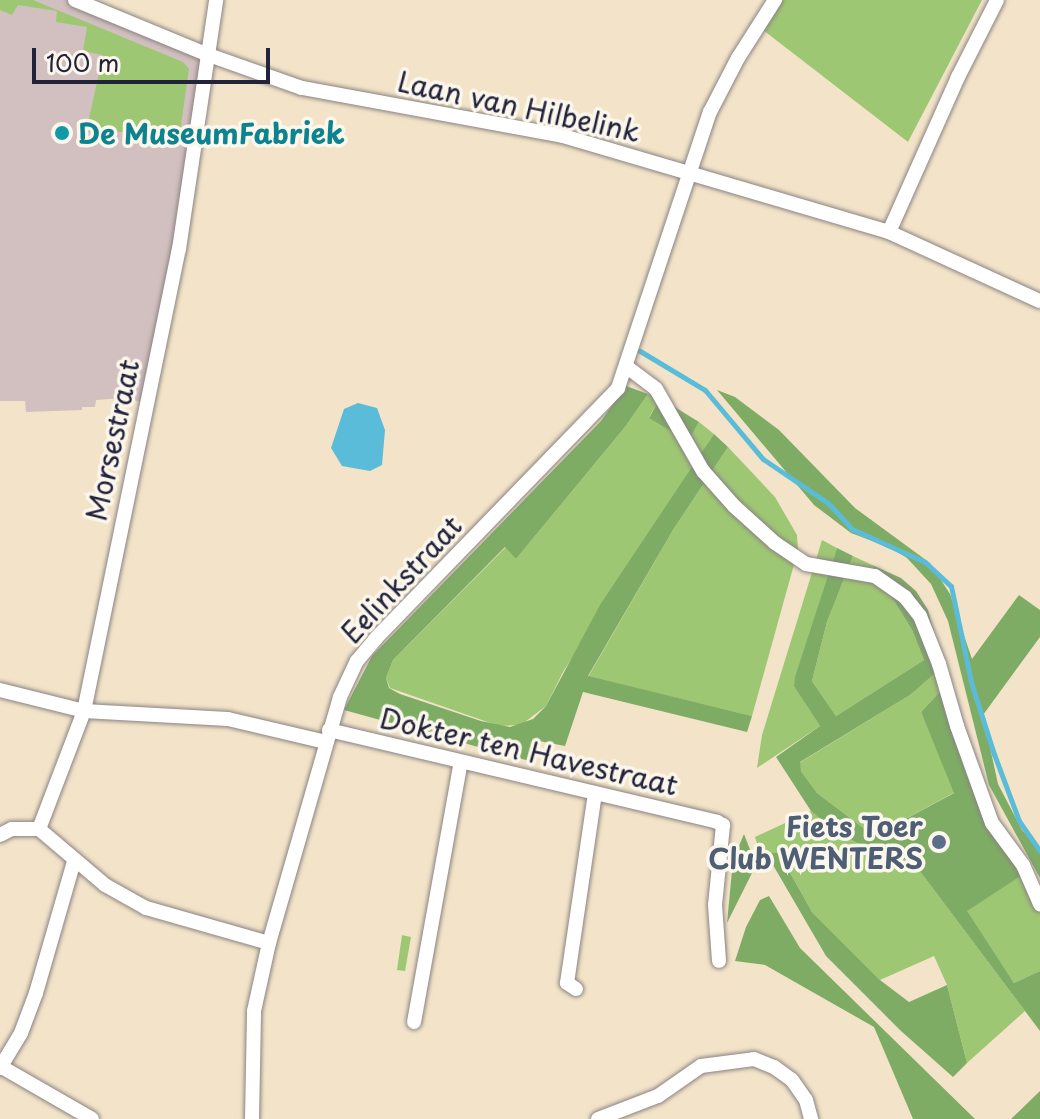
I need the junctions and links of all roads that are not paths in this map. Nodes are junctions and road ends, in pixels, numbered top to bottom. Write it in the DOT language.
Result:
graph roads {
  1 [pos="75,0"];
  2 [pos="216,0"];
  3 [pos="997,0"];
  4 [pos="769,2"];
  5 [pos="206,54"];
  6 [pos="688,172"];
  7 [pos="889,232"];
  8 [pos="1040,301"];
  9 [pos="627,367"];
  10 [pos="0,690"];
  11 [pos="84,711"];
  12 [pos="328,736"];
  13 [pos="461,762"];
  14 [pos="595,794"];
  15 [pos="39,829"];
  16 [pos="0,835"];
  17 [pos="74,861"];
  18 [pos="1040,904"];
  19 [pos="269,943"];
  20 [pos="719,961"];
  21 [pos="576,989"];
  22 [pos="414,1022"];
  23 [pos="0,1067"];
  24 [pos="92,1119"];
  25 [pos="252,1119"];
  26 [pos="598,1119"];
  27 [pos="811,1119"];
  1 -- 5 [label="street, Laan van Hilbelink"];
  2 -- 5 [label="street, Morsestraat"];
  3 -- 7 [label="street"];
  4 -- 6 [label="street, Eelinkstraat"];
  5 -- 6 [label="street, Laan van Hilbelink"];
  5 -- 11 [label="street, Morsestraat"];
  6 -- 7 [label="street, Laan van Hilbelink"];
  6 -- 9 [label="street, Eelinkstraat"];
  7 -- 8 [label="street, Laan van Hilbelink"];
  9 -- 12 [label="street, Eelinkstraat"];
  9 -- 18 [label="street"];
  10 -- 11 [label="street, Dokter ten Havestraat"];
  11 -- 12 [label="street, Dokter ten Havestraat"];
  11 -- 15 [label="street, Morsestraat"];
  12 -- 13 [label="street, Dokter ten Havestraat"];
  12 -- 19 [label="street, Eelinkstraat"];
  13 -- 14 [label="street, Dokter ten Havestraat"];
  13 -- 22 [label="street"];
  14 -- 20 [label="street, Dokter ten Havestraat"];
  14 -- 21 [label="street"];
  15 -- 16 [label="street"];
  15 -- 17 [label="street"];
  17 -- 19 [label="street"];
  17 -- 23 [label="street"];
  19 -- 25 [label="street, Eelinkstraat"];
  23 -- 24 [label="street"];
  26 -- 27 [label="street"];
}
